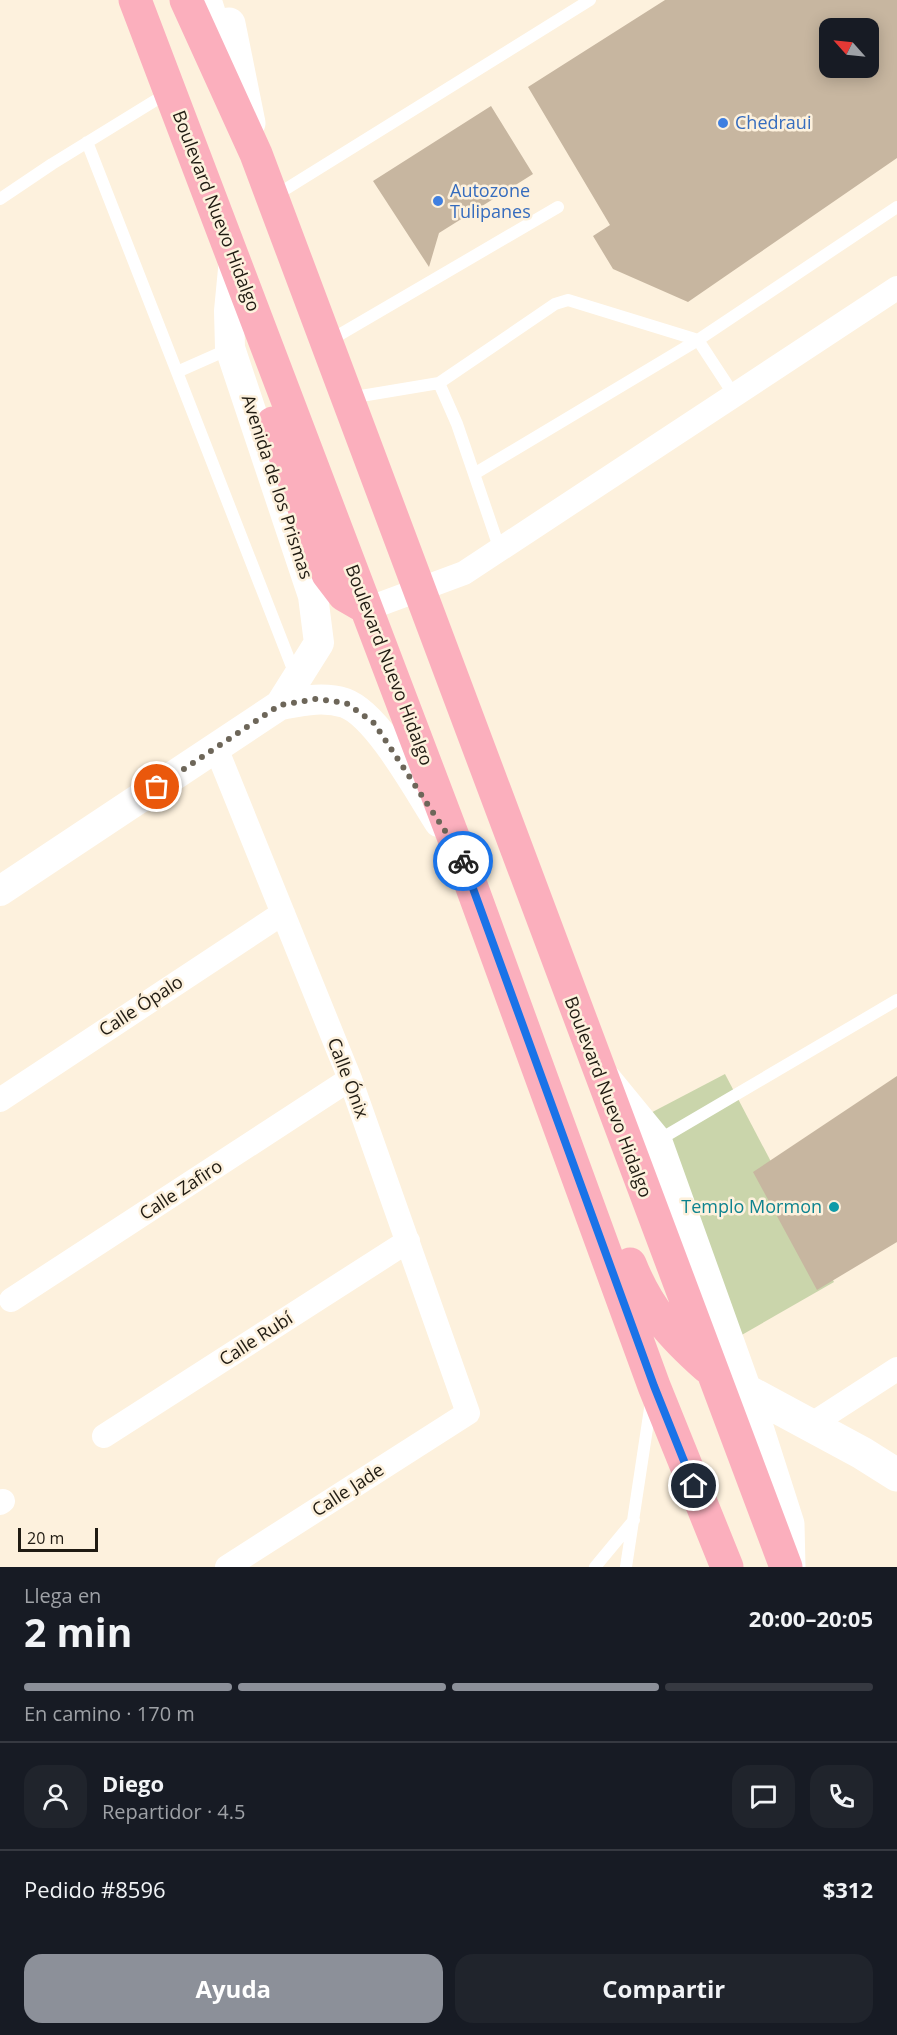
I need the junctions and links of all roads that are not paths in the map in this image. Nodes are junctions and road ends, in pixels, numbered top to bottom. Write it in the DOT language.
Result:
graph roads {
  1 [pos="135,0"];
  2 [pos="186,0"];
  3 [pos="205,0"];
  4 [pos="224,0"];
  5 [pos="590,0"];
  6 [pos="170,92"];
  7 [pos="87,142"];
  8 [pos="256,154"];
  9 [pos="272,198"];
  10 [pos="0,199"];
  11 [pos="558,207"];
  12 [pos="897,207"];
  13 [pos="234,259"];
  14 [pos="897,288"];
  15 [pos="698,340"];
  16 [pos="326,343"];
  17 [pos="230,348"];
  18 [pos="177,372"];
  19 [pos="439,383"];
  20 [pos="734,395"];
  21 [pos="348,399"];
  22 [pos="474,474"];
  23 [pos="500,550"];
  24 [pos="420,589"];
  25 [pos="368,609"];
  26 [pos="297,680"];
  27 [pos="280,705"];
  28 [pos="216,748"];
  29 [pos="459,852"];
  30 [pos="0,891"];
  31 [pos="283,913"];
  32 [pos="897,1000"];
  33 [pos="598,1070"];
  34 [pos="350,1079"];
  35 [pos="0,1100"];
  36 [pos="656,1142"];
  37 [pos="567,1146"];
  38 [pos="408,1241"];
  39 [pos="11,1300"];
  40 [pos="723,1332"];
  41 [pos="897,1369"];
  42 [pos="712,1372"];
  43 [pos="654,1386"];
  44 [pos="745,1390"];
  45 [pos="468,1413"];
  46 [pos="809,1426"];
  47 [pos="104,1436"];
  48 [pos="765,1456"];
  49 [pos="897,1475"];
  50 [pos="635,1519"];
  51 [pos="227,1567"];
  52 [pos="595,1567"];
  53 [pos="626,1567"];
  54 [pos="727,1567"];
  55 [pos="788,1567"];
  1 -- 6 [label="main road, Boulevard Nuevo Hidalgo"];
  2 -- 8 [label="main road, Boulevard Nuevo Hidalgo"];
  3 -- 8 [label="main road, Boulevard Nuevo Hidalgo"];
  4 -- 8 [label="main road"];
  5 -- 9 [label="lane"];
  6 -- 7 [label="lane"];
  6 -- 13 [label="main road, Boulevard Nuevo Hidalgo"];
  7 -- 10 [label="lane"];
  7 -- 18 [label="lane"];
  8 -- 9 [label="main road, Boulevard Nuevo Hidalgo"];
  9 -- 16 [label="main road, Boulevard Nuevo Hidalgo"];
  11 -- 16 [label="lane"];
  12 -- 15 [label="lane"];
  13 -- 17 [label="street, Avenida de los Prismas"];
  13 -- 25 [label="main road, Boulevard Nuevo Hidalgo"];
  14 -- 20 [label="street"];
  15 -- 19 [label="lane"];
  15 -- 20 [label="lane"];
  15 -- 22 [label="lane"];
  16 -- 21 [label="main road, Boulevard Nuevo Hidalgo"];
  17 -- 18 [label="lane"];
  17 -- 26 [label="street, Avenida de los Prismas"];
  18 -- 26 [label="lane"];
  19 -- 21 [label="lane"];
  19 -- 22 [label="lane"];
  20 -- 23 [label="street"];
  21 -- 24 [label="main road, Boulevard Nuevo Hidalgo"];
  22 -- 23 [label="lane"];
  23 -- 24 [label="street"];
  24 -- 25 [label="street"];
  24 -- 33 [label="main road, Boulevard Nuevo Hidalgo"];
  25 -- 29 [label="main road, Boulevard Nuevo Hidalgo"];
  26 -- 27 [label="street, Avenida de los Prismas"];
  27 -- 28 [label="street, Avenida de los Prismas"];
  27 -- 29 [label="street, Avenida de los Prismas"];
  28 -- 30 [label="street, Avenida de los Prismas"];
  28 -- 31 [label="street, Calle Ónix"];
  29 -- 37 [label="main road, Boulevard Nuevo Hidalgo"];
  31 -- 34 [label="street, Calle Ónix"];
  31 -- 35 [label="street, Calle Ópalo"];
  32 -- 36 [label="lane"];
  33 -- 36 [label="main road"];
  33 -- 42 [label="main road, Boulevard Nuevo Hidalgo"];
  34 -- 38 [label="street, Calle Ónix"];
  34 -- 39 [label="street, Calle Zafiro"];
  36 -- 40 [label="main road"];
  37 -- 42 [label="main road"];
  37 -- 43 [label="main road, Boulevard Nuevo Hidalgo"];
  38 -- 45 [label="street, Calle Ónix"];
  38 -- 47 [label="street, Calle Rubí"];
  40 -- 44 [label="main road"];
  40 -- 46 [label="main road"];
  41 -- 46 [label="street"];
  42 -- 44 [label="main road"];
  42 -- 55 [label="main road, Boulevard Nuevo Hidalgo"];
  43 -- 50 [label="lane"];
  43 -- 54 [label="main road, Boulevard Nuevo Hidalgo"];
  44 -- 46 [label="main road"];
  44 -- 48 [label="main road"];
  45 -- 51 [label="street, Calle Jade"];
  46 -- 48 [label="main road"];
  46 -- 49 [label="main road"];
  48 -- 55 [label="main road"];
  50 -- 52 [label="lane"];
  50 -- 53 [label="lane"];
}
